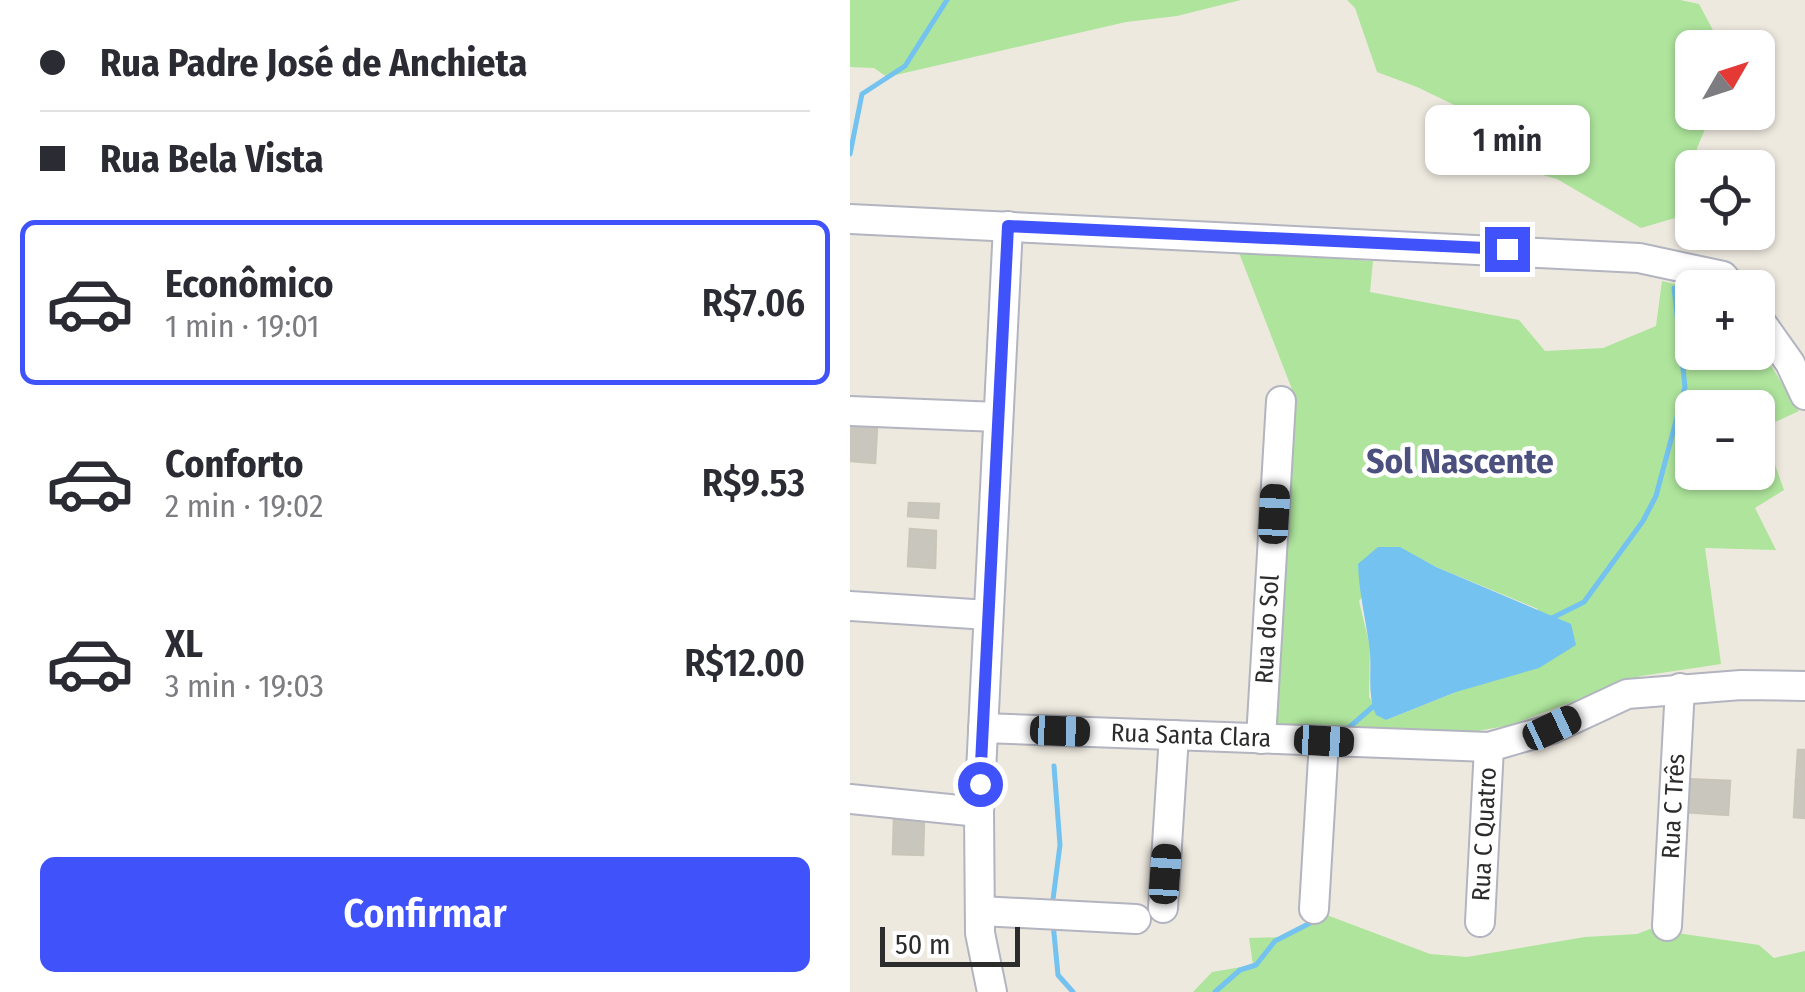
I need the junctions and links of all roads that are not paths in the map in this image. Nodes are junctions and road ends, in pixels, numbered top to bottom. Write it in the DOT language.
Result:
graph roads {
  1 [pos="850,219"];
  2 [pos="1008,226"];
  3 [pos="1695,270"];
  4 [pos="1775,335"];
  5 [pos="1798,359"];
  6 [pos="1805,395"];
  7 [pos="1281,401"];
  8 [pos="850,411"];
  9 [pos="998,416"];
  10 [pos="850,606"];
  11 [pos="988,615"];
  12 [pos="1805,686"];
  13 [pos="1680,688"];
  14 [pos="983,728"];
  15 [pos="1174,735"];
  16 [pos="1261,738"];
  17 [pos="1324,741"];
  18 [pos="1489,748"];
  19 [pos="850,799"];
  20 [pos="979,812"];
  21 [pos="1163,908"];
  22 [pos="1314,909"];
  23 [pos="980,910"];
  24 [pos="1136,919"];
  25 [pos="1480,922"];
  26 [pos="1668,926"];
  27 [pos="992,992"];
  1 -- 2 [label="street"];
  2 -- 3 [label="street"];
  2 -- 9 [label="street"];
  4 -- 5 [label="street"];
  5 -- 6 [label="street"];
  7 -- 16 [label="street, Rua do Sol"];
  8 -- 9 [label="street"];
  9 -- 11 [label="street"];
  10 -- 11 [label="street"];
  11 -- 14 [label="street"];
  12 -- 13 [label="street, Rua Santa Clara"];
  13 -- 18 [label="street, Rua Santa Clara"];
  13 -- 26 [label="street, Rua C Três"];
  14 -- 15 [label="street, Rua Santa Clara"];
  14 -- 20 [label="street"];
  15 -- 16 [label="street, Rua Santa Clara"];
  15 -- 21 [label="street"];
  16 -- 17 [label="street, Rua Santa Clara"];
  17 -- 18 [label="street, Rua Santa Clara"];
  17 -- 22 [label="street"];
  18 -- 25 [label="street, Rua C Quatro"];
  19 -- 20 [label="street"];
  20 -- 23 [label="street"];
  23 -- 24 [label="street"];
  23 -- 27 [label="street"];
}
